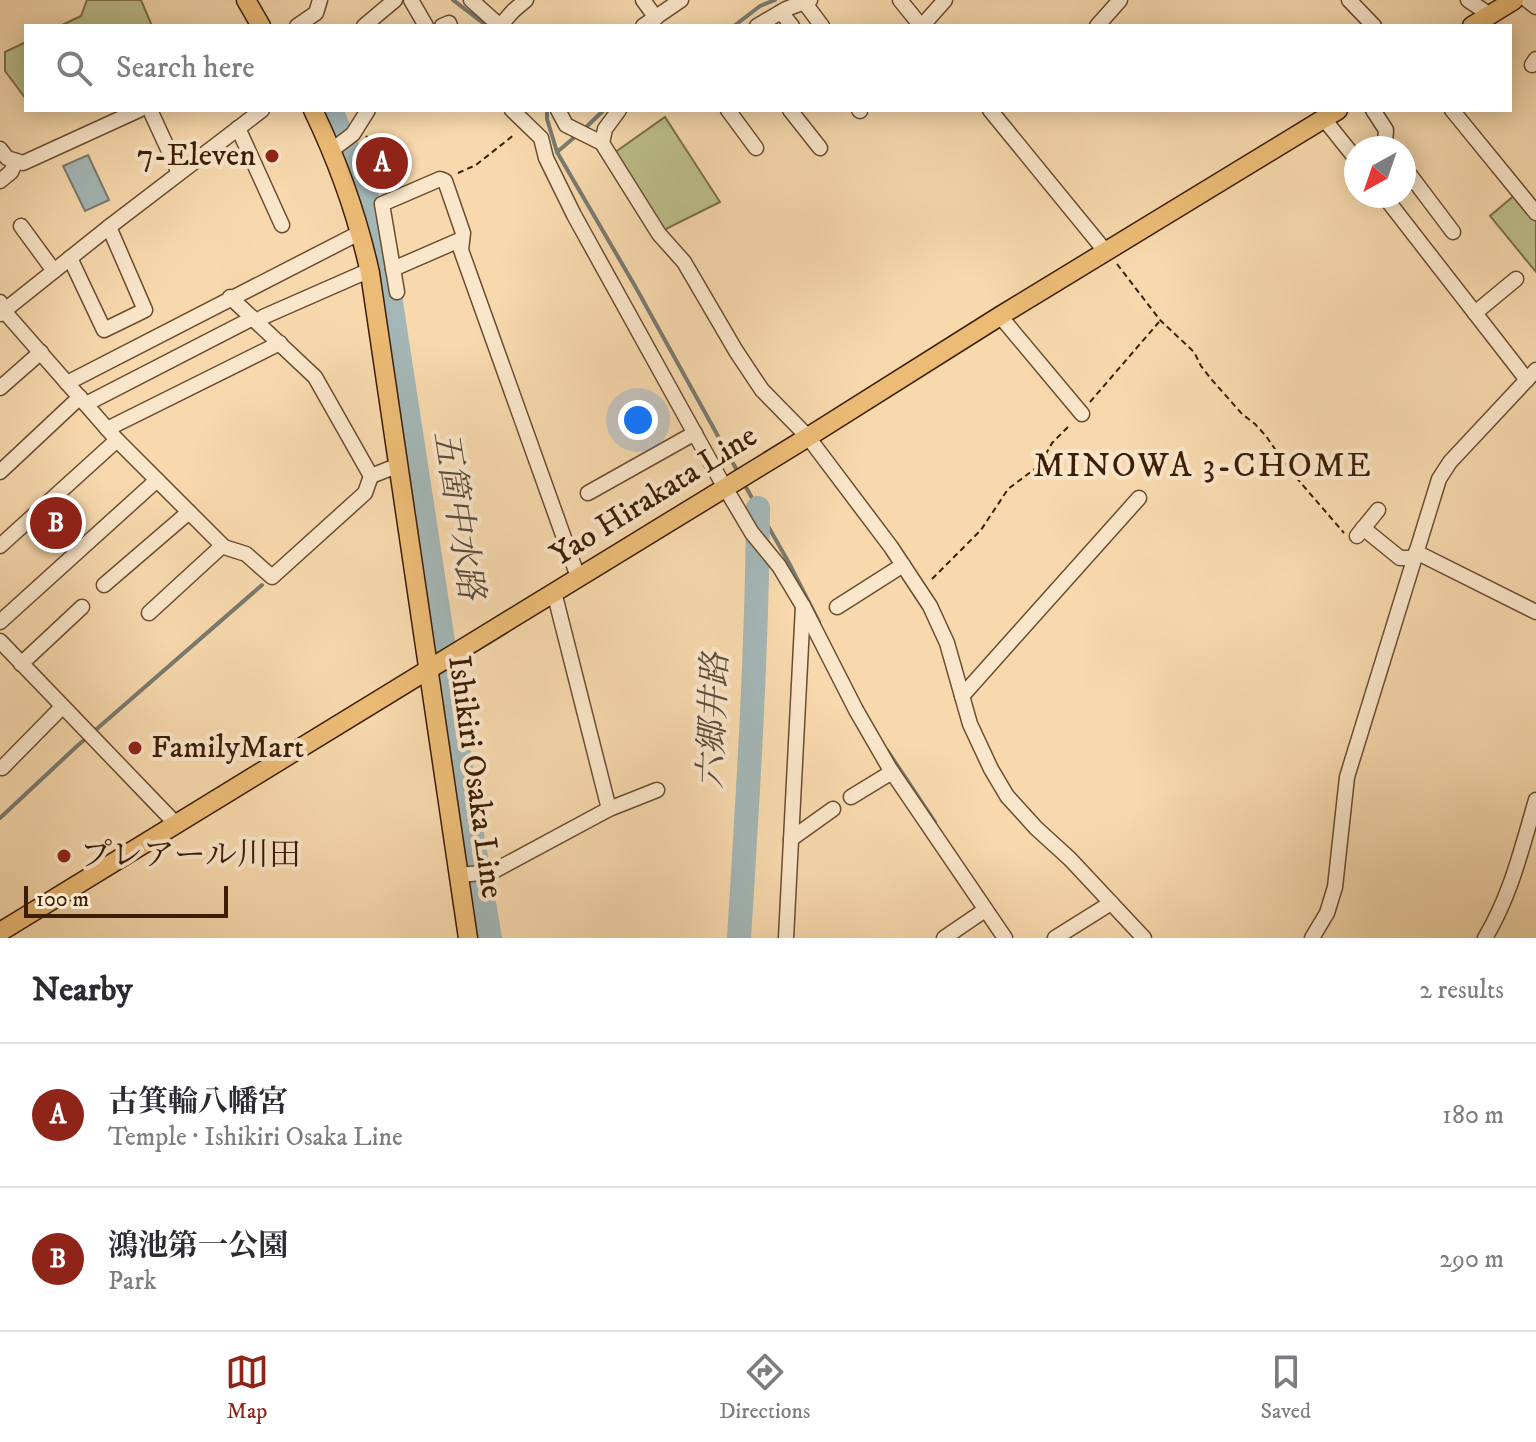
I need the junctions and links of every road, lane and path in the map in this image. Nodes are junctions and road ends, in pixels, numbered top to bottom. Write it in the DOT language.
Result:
graph roads {
  1 [pos="246,0"];
  2 [pos="320,0"];
  3 [pos="395,0"];
  4 [pos="411,0"];
  5 [pos="471,0"];
  6 [pos="526,0"];
  7 [pos="643,0"];
  8 [pos="681,0"];
  9 [pos="900,0"];
  10 [pos="945,0"];
  11 [pos="1120,0"];
  12 [pos="1349,0"];
  13 [pos="1468,0"];
  14 [pos="1514,0"];
  15 [pos="1527,0"];
  16 [pos="807,1"];
  17 [pos="1536,7"];
  18 [pos="781,12"];
  19 [pos="1490,15"];
  20 [pos="656,18"];
  21 [pos="260,24"];
  22 [pos="300,24"];
  23 [pos="366,24"];
  24 [pos="425,24"];
  25 [pos="498,24"];
  26 [pos="502,24"];
  27 [pos="646,24"];
  28 [pos="760,24"];
  29 [pos="790,24"];
  30 [pos="821,24"];
  31 [pos="920,24"];
  32 [pos="924,24"];
  33 [pos="1099,24"];
  34 [pos="1372,24"];
  35 [pos="1475,24"];
  36 [pos="135,112"];
  37 [pos="151,112"];
  38 [pos="259,112"];
  39 [pos="314,112"];
  40 [pos="367,112"];
  41 [pos="514,112"];
  42 [pos="559,112"];
  43 [pos="618,112"];
  44 [pos="729,112"];
  45 [pos="792,112"];
  46 [pos="1374,112"];
  47 [pos="1454,112"];
  48 [pos="998,113"];
  49 [pos="1331,114"];
  50 [pos="566,125"];
  51 [pos="358,126"];
  52 [pos="527,126"];
  53 [pos="238,128"];
  54 [pos="1386,136"];
  55 [pos="1344,137"];
  56 [pos="541,138"];
  57 [pos="602,143"];
  58 [pos="756,148"];
  59 [pos="820,148"];
  60 [pos="332,150"];
  61 [pos="5,156"];
  62 [pos="386,160"];
  63 [pos="179,173"];
  64 [pos="451,176"];
  65 [pos="0,181"];
  66 [pos="1416,183"];
  67 [pos="1393,208"];
  68 [pos="1536,213"];
  69 [pos="370,220"];
  70 [pos="282,225"];
  71 [pos="21,226"];
  72 [pos="109,227"];
  73 [pos="1453,232"];
  74 [pos="462,239"];
  75 [pos="1106,252"];
  76 [pos="70,258"];
  77 [pos="393,269"];
  78 [pos="370,270"];
  79 [pos="54,271"];
  80 [pos="1516,279"];
  81 [pos="397,292"];
  82 [pos="230,297"];
  83 [pos="1,309"];
  84 [pos="1475,313"];
  85 [pos="1000,316"];
  86 [pos="258,318"];
  87 [pos="1160,320"];
  88 [pos="280,343"];
  89 [pos="41,352"];
  90 [pos="1531,375"];
  91 [pos="2,382"];
  92 [pos="67,383"];
  93 [pos="83,401"];
  94 [pos="1082,414"];
  95 [pos="695,433"];
  96 [pos="112,434"];
  97 [pos="808,437"];
  98 [pos="399,465"];
  99 [pos="0,472"];
  100 [pos="371,476"];
  101 [pos="157,480"];
  102 [pos="728,485"];
  103 [pos="588,493"];
  104 [pos="1139,498"];
  105 [pos="1378,510"];
  106 [pos="189,512"];
  107 [pos="1360,532"];
  108 [pos="0,546"];
  109 [pos="222,546"];
  110 [pos="1416,555"];
  111 [pos="903,565"];
  112 [pos="578,577"];
  113 [pos="104,585"];
  114 [pos="554,592"];
  115 [pos="920,592"];
  116 [pos="803,606"];
  117 [pos="82,607"];
  118 [pos="837,607"];
  119 [pos="1536,612"];
  120 [pos="149,613"];
  121 [pos="0,622"];
  122 [pos="0,641"];
  123 [pos="442,663"];
  124 [pos="21,664"];
  125 [pos="962,696"];
  126 [pos="62,707"];
  127 [pos="2,768"];
  128 [pos="892,772"];
  129 [pos="657,790"];
  130 [pos="851,797"];
  131 [pos="1536,800"];
  132 [pos="609,809"];
  133 [pos="833,809"];
  134 [pos="177,825"];
  135 [pos="791,839"];
  136 [pos="464,875"];
  137 [pos="1111,903"];
  138 [pos="985,910"];
  139 [pos="0,932"];
  140 [pos="468,938"];
  141 [pos="786,938"];
  142 [pos="944,938"];
  143 [pos="1005,938"];
  144 [pos="1055,938"];
  145 [pos="1144,938"];
  146 [pos="1312,938"];
  147 [pos="1485,938"];
  1 -- 21 [label="main road"];
  2 -- 22 [label="street"];
  3 -- 23 [label="street"];
  4 -- 24 [label="street"];
  5 -- 25 [label="street"];
  6 -- 26 [label="street"];
  7 -- 20 [label="street"];
  8 -- 20 [label="street"];
  9 -- 31 [label="street"];
  10 -- 32 [label="street"];
  11 -- 33 [label="street"];
  12 -- 34 [label="street"];
  13 -- 19 [label="street"];
  14 -- 19 [label="main road"];
  15 -- 17 [label="street"];
  16 -- 18 [label="street"];
  16 -- 30 [label="street"];
  18 -- 28 [label="street"];
  18 -- 29 [label="street"];
  19 -- 35 [label="main road"];
  20 -- 27 [label="street"];
  36 -- 61 [label="street"];
  37 -- 63 [label="street"];
  38 -- 53 [label="street"];
  39 -- 60 [label="main road, Ishikiri Osaka Line"];
  40 -- 51 [label="street"];
  41 -- 52 [label="street"];
  42 -- 50 [label="street"];
  43 -- 57 [label="street"];
  44 -- 58 [label="street"];
  45 -- 59 [label="street"];
  46 -- 54 [label="street"];
  47 -- 68 [label="street"];
  48 -- 75 [label="street"];
  49 -- 55 [label="street"];
  49 -- 75 [label="main road, Yao Hirakata Line"];
  50 -- 56 [label="street"];
  50 -- 57 [label="street"];
  51 -- 60 [label="street"];
  51 -- 62 [label="path"];
  52 -- 56 [label="street"];
  52 -- 64 [label="path"];
  53 -- 63 [label="street"];
  53 -- 70 [label="street"];
  56 -- 95 [label="street"];
  57 -- 97 [label="street"];
  60 -- 69 [label="main road, Ishikiri Osaka Line"];
  61 -- 65 [label="street"];
  63 -- 72 [label="street"];
  66 -- 73 [label="street"];
  67 -- 84 [label="street"];
  69 -- 74 [label="street"];
  69 -- 77 [label="street"];
  69 -- 78 [label="main road, Ishikiri Osaka Line"];
  69 -- 82 [label="street"];
  71 -- 79 [label="street"];
  72 -- 76 [label="street"];
  72 -- 76 [label="street"];
  74 -- 77 [label="street"];
  74 -- 112 [label="street"];
  75 -- 85 [label="main road, Yao Hirakata Line"];
  75 -- 87 [label="path"];
  76 -- 79 [label="street"];
  77 -- 81 [label="street"];
  78 -- 86 [label="street"];
  78 -- 98 [label="main road, Ishikiri Osaka Line"];
  79 -- 83 [label="street"];
  80 -- 84 [label="street"];
  82 -- 86 [label="street"];
  82 -- 92 [label="street"];
  83 -- 89 [label="street"];
  84 -- 90 [label="street"];
  85 -- 94 [label="street"];
  85 -- 97 [label="main road, Yao Hirakata Line"];
  86 -- 88 [label="street"];
  86 -- 93 [label="street"];
  87 -- 94 [label="path"];
  87 -- 107 [label="path"];
  88 -- 96 [label="street"];
  88 -- 100 [label="street"];
  89 -- 91 [label="street"];
  89 -- 92 [label="street"];
  90 -- 110 [label="street"];
  92 -- 93 [label="street"];
  93 -- 96 [label="street"];
  93 -- 99 [label="street"];
  94 -- 115 [label="path"];
  95 -- 102 [label="street"];
  95 -- 103 [label="street"];
  96 -- 101 [label="street"];
  96 -- 108 [label="street"];
  97 -- 102 [label="main road, Yao Hirakata Line"];
  97 -- 111 [label="street"];
  98 -- 100 [label="street"];
  98 -- 123 [label="main road, Ishikiri Osaka Line"];
  100 -- 109 [label="street"];
  101 -- 106 [label="street"];
  101 -- 121 [label="street"];
  102 -- 112 [label="main road, Yao Hirakata Line"];
  102 -- 116 [label="street"];
  104 -- 125 [label="street"];
  105 -- 107 [label="street"];
  106 -- 109 [label="street"];
  106 -- 113 [label="street"];
  107 -- 110 [label="street"];
  109 -- 120 [label="street"];
  110 -- 119 [label="street"];
  110 -- 146 [label="street"];
  111 -- 115 [label="street"];
  111 -- 118 [label="street"];
  112 -- 114 [label="main road, Yao Hirakata Line"];
  114 -- 123 [label="main road, Yao Hirakata Line"];
  114 -- 132 [label="street"];
  115 -- 125 [label="street"];
  116 -- 128 [label="street"];
  116 -- 135 [label="street"];
  117 -- 124 [label="street"];
  122 -- 124 [label="street"];
  123 -- 134 [label="main road, Yao Hirakata Line"];
  123 -- 136 [label="main road, Ishikiri Osaka Line"];
  124 -- 126 [label="street"];
  125 -- 137 [label="street"];
  126 -- 127 [label="street"];
  126 -- 134 [label="street"];
  128 -- 130 [label="street"];
  128 -- 138 [label="street"];
  129 -- 132 [label="street"];
  131 -- 147 [label="street"];
  132 -- 136 [label="street"];
  133 -- 135 [label="street"];
  134 -- 139 [label="main road, Yao Hirakata Line"];
  135 -- 141 [label="street"];
  136 -- 140 [label="main road, Ishikiri Osaka Line"];
  137 -- 144 [label="street"];
  137 -- 145 [label="street"];
  138 -- 142 [label="street"];
  138 -- 143 [label="street"];
}
